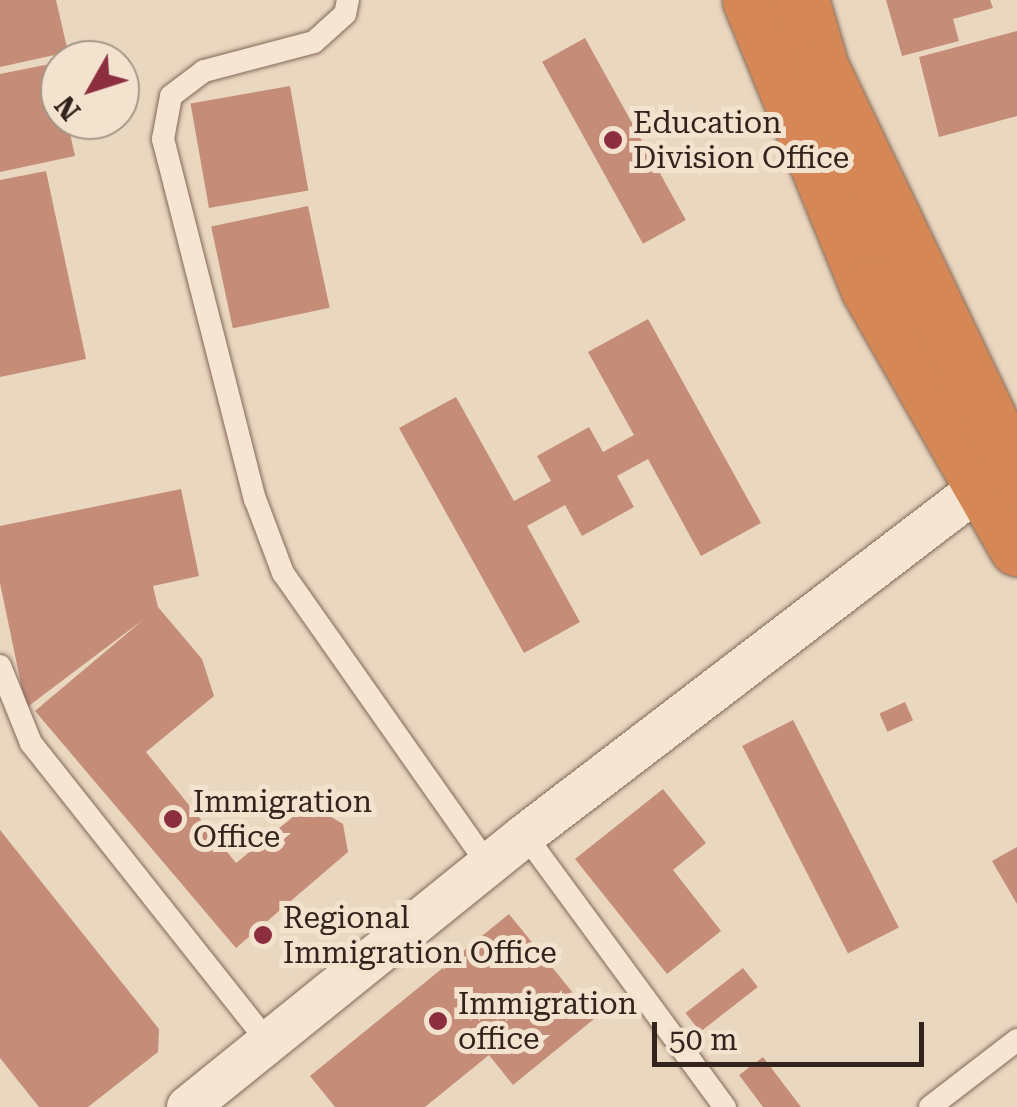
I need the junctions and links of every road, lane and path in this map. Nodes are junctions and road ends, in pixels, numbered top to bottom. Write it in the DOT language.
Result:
graph roads {
  1 [pos="348,0"];
  2 [pos="750,0"];
  3 [pos="800,0"];
  4 [pos="1006,477"];
  5 [pos="1017,548"];
  6 [pos="0,666"];
  7 [pos="525,835"];
  8 [pos="490,867"];
  9 [pos="1017,1040"];
  10 [pos="268,1042"];
  11 [pos="188,1107"];
  12 [pos="725,1107"];
  13 [pos="930,1107"];
  1 -- 8 [label="lane"];
  2 -- 4 [label="highway"];
  3 -- 4 [label="highway"];
  4 -- 5 [label="highway"];
  4 -- 7 [label="street"];
  6 -- 10 [label="lane"];
  7 -- 8 [label="street"];
  7 -- 12 [label="lane"];
  8 -- 10 [label="street"];
  9 -- 13 [label="lane"];
  10 -- 11 [label="street"];
}
